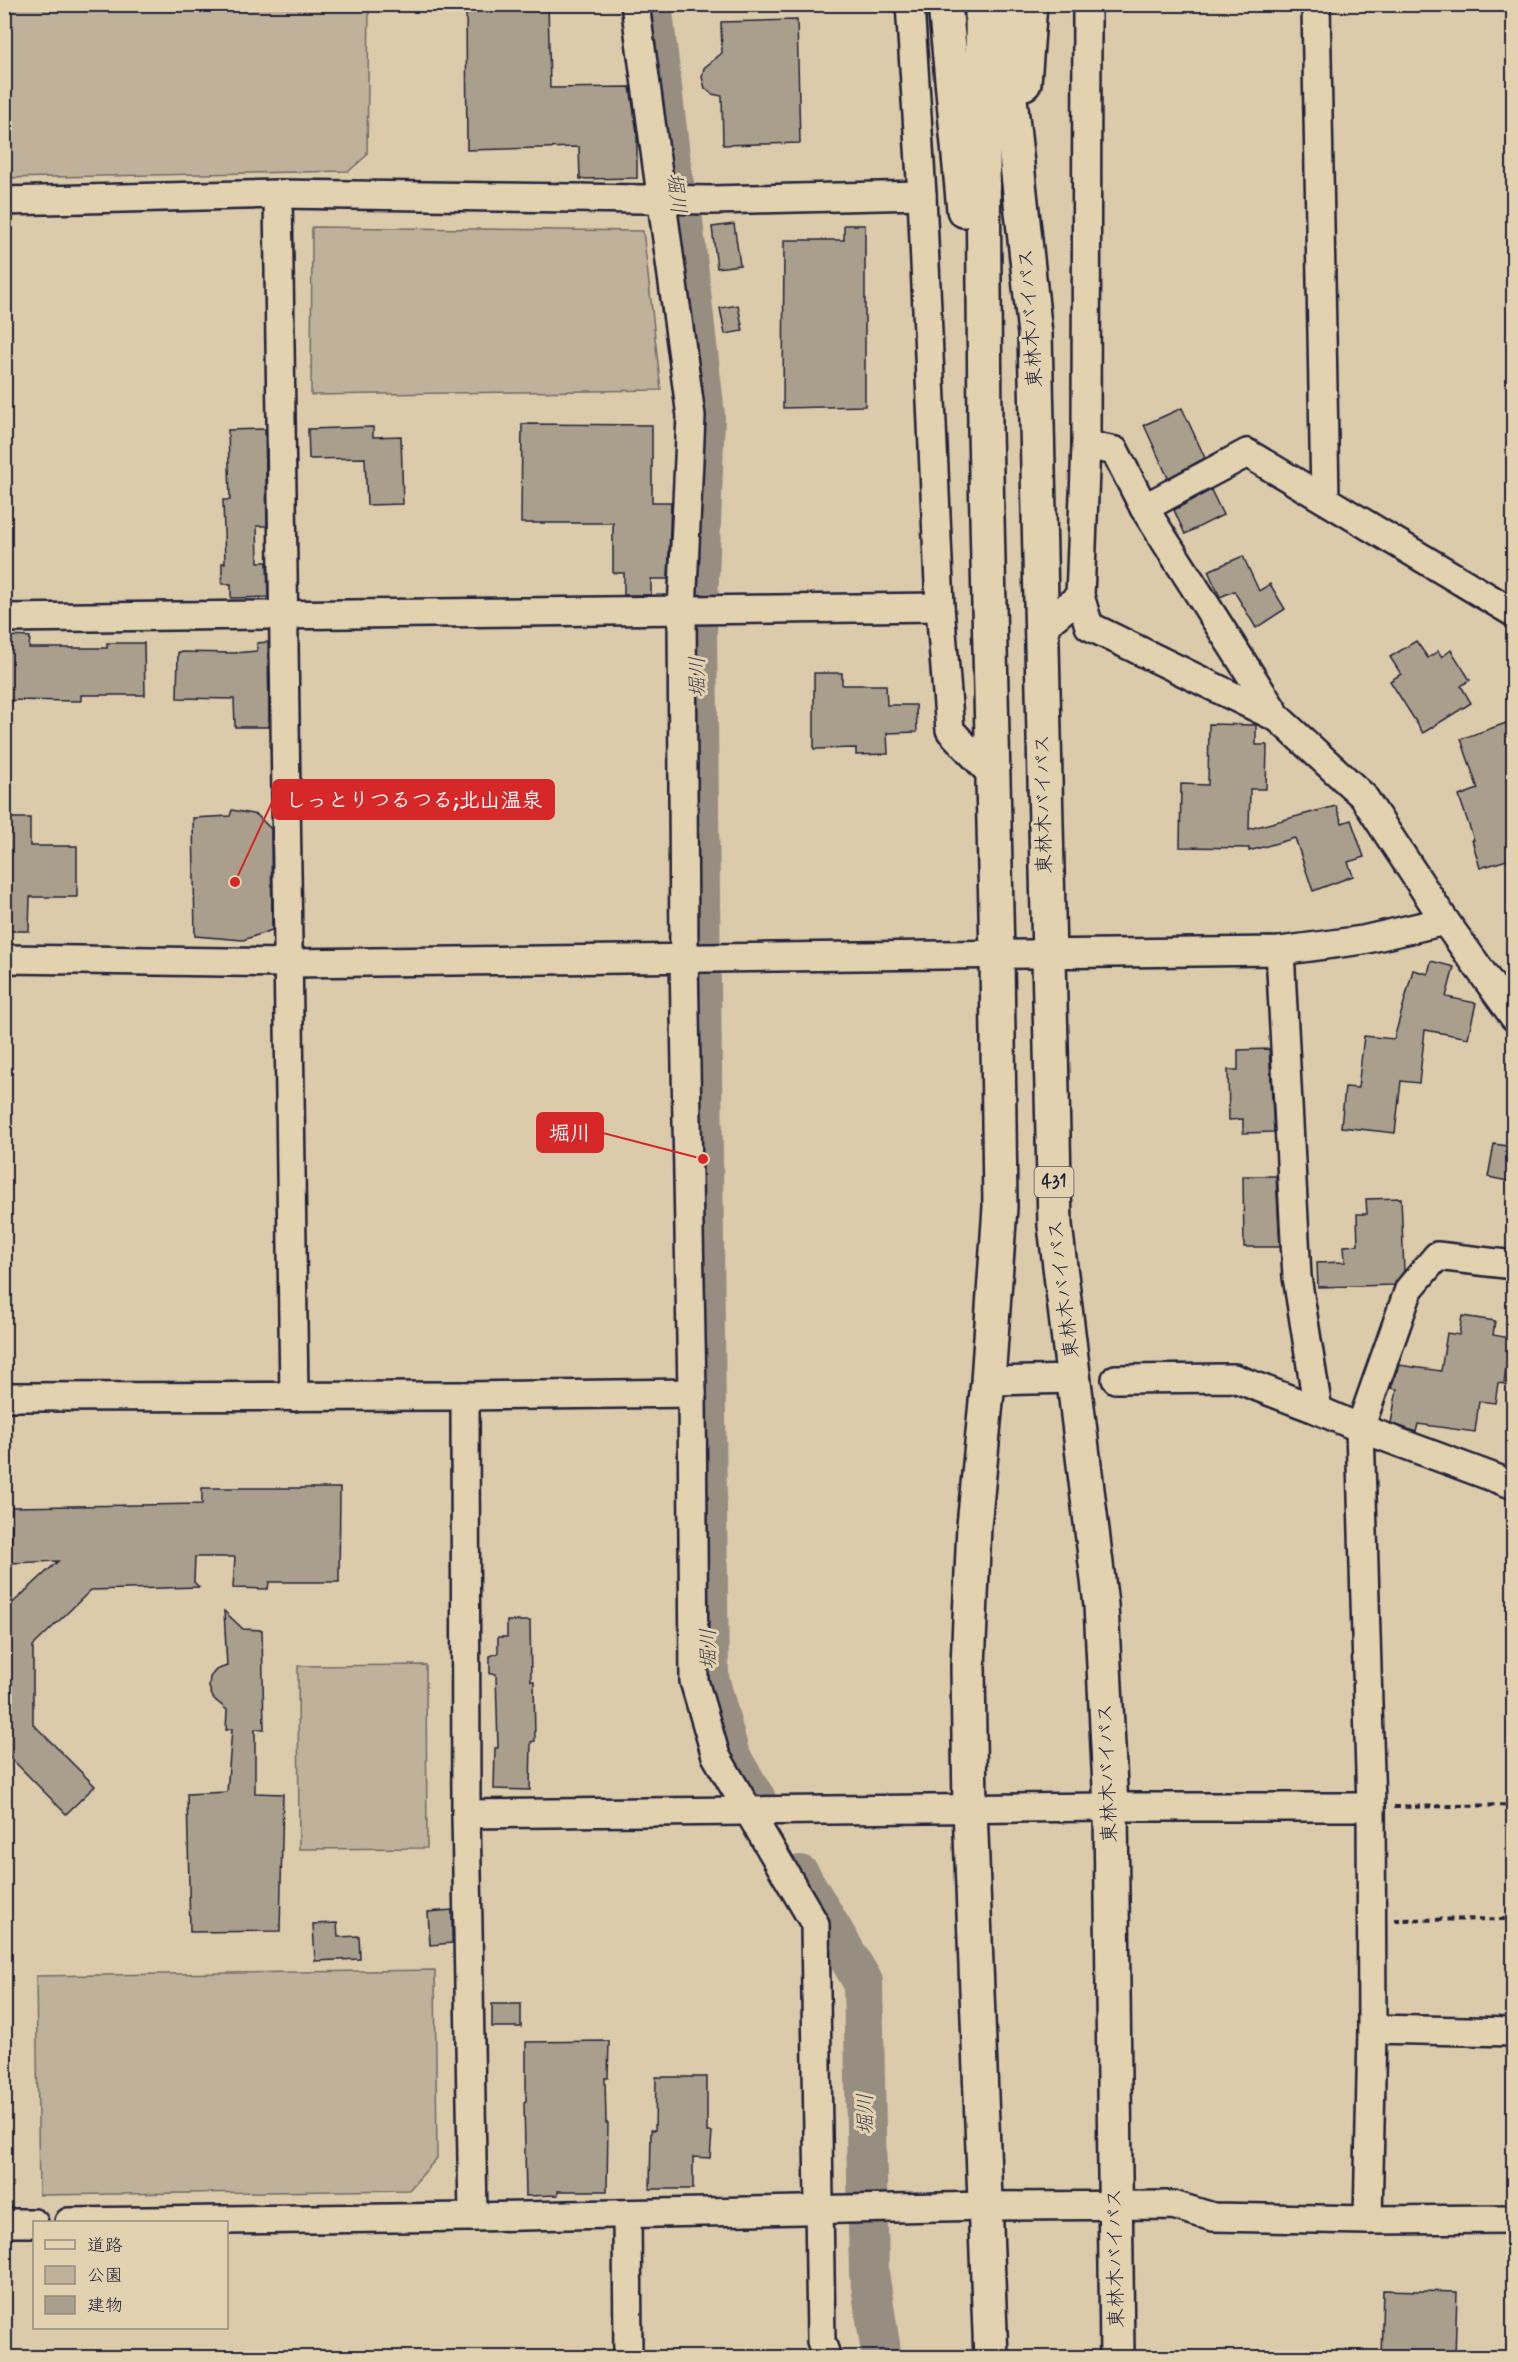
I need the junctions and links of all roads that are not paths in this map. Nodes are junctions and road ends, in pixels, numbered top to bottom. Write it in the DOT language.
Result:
graph roads {
  1 [pos="635,4"];
  2 [pos="910,4"];
  3 [pos="945,4"];
  4 [pos="982,4"];
  5 [pos="1000,4"];
  6 [pos="1030,4"];
  7 [pos="1087,4"];
  8 [pos="1316,4"];
  9 [pos="278,194"];
  10 [pos="922,195"];
  11 [pos="661,200"];
  12 [pos="4,201"];
  13 [pos="1035,334"];
  14 [pos="985,430"];
  15 [pos="1086,445"];
  16 [pos="1325,500"];
  17 [pos="1144,508"];
  18 [pos="1080,596"];
  19 [pos="940,607"];
  20 [pos="682,610"];
  21 [pos="285,613"];
  22 [pos="1514,613"];
  23 [pos="4,618"];
  24 [pos="1040,629"];
  25 [pos="1278,718"];
  26 [pos="993,776"];
  27 [pos="1445,921"];
  28 [pos="1280,951"];
  29 [pos="1047,953"];
  30 [pos="997,955"];
  31 [pos="684,958"];
  32 [pos="4,959"];
  33 [pos="290,963"];
  34 [pos="1514,1017"];
  35 [pos="1514,1265"];
  36 [pos="1075,1379"];
  37 [pos="1116,1379"];
  38 [pos="988,1381"];
  39 [pos="692,1393"];
  40 [pos="294,1396"];
  41 [pos="465,1396"];
  42 [pos="4,1397"];
  43 [pos="1318,1410"];
  44 [pos="1360,1428"];
  45 [pos="1514,1485"];
  46 [pos="1111,1807"];
  47 [pos="1371,1807"];
  48 [pos="970,1808"];
  49 [pos="748,1811"];
  50 [pos="466,1814"];
  51 [pos="1372,2030"];
  52 [pos="1514,2032"];
  53 [pos="986,2206"];
  54 [pos="1115,2206"];
  55 [pos="819,2210"];
  56 [pos="627,2214"];
  57 [pos="473,2217"];
  58 [pos="1514,2218"];
  59 [pos="1368,2220"];
  60 [pos="204,2221"];
  61 [pos="4,2223"];
  62 [pos="33,2223"];
  63 [pos="628,2358"];
  64 [pos="827,2358"];
  65 [pos="992,2358"];
  66 [pos="1117,2358"];
  1 -- 11 [label="street"];
  2 -- 10 [label="street"];
  3 -- 14 [label="highway"];
  4 -- 14 [label="highway"];
  5 -- 13 [label="highway, 東林木バイパス / 431"];
  6 -- 13 [label="highway"];
  7 -- 15 [label="street"];
  8 -- 16 [label="street"];
  9 -- 11 [label="street"];
  9 -- 12 [label="street"];
  9 -- 21 [label="street"];
  10 -- 11 [label="street"];
  10 -- 19 [label="street"];
  11 -- 20 [label="street"];
  13 -- 24 [label="highway, 東林木バイパス / 431"];
  14 -- 26 [label="highway"];
  15 -- 17 [label="street"];
  15 -- 18 [label="street"];
  16 -- 17 [label="street"];
  16 -- 22 [label="street"];
  17 -- 25 [label="street"];
  18 -- 24 [label="street"];
  18 -- 25 [label="street"];
  19 -- 20 [label="street"];
  19 -- 26 [label="street"];
  20 -- 21 [label="street"];
  20 -- 31 [label="street"];
  21 -- 23 [label="street"];
  21 -- 33 [label="street"];
  24 -- 29 [label="highway, 東林木バイパス / 431"];
  25 -- 27 [label="street"];
  26 -- 30 [label="highway"];
  27 -- 28 [label="street"];
  27 -- 34 [label="street"];
  28 -- 29 [label="street"];
  28 -- 43 [label="street"];
  29 -- 30 [label="street"];
  29 -- 36 [label="highway, 東林木バイパス / 431"];
  30 -- 31 [label="street"];
  30 -- 38 [label="highway"];
  31 -- 33 [label="street"];
  31 -- 39 [label="street"];
  32 -- 33 [label="street"];
  33 -- 40 [label="street"];
  35 -- 44 [label="street"];
  36 -- 38 [label="street"];
  36 -- 46 [label="highway, 東林木バイパス / 431"];
  37 -- 43 [label="street"];
  38 -- 48 [label="highway"];
  39 -- 41 [label="street"];
  39 -- 49 [label="street"];
  40 -- 41 [label="street"];
  40 -- 42 [label="street"];
  41 -- 50 [label="street"];
  43 -- 44 [label="street"];
  44 -- 45 [label="street"];
  44 -- 47 [label="street"];
  46 -- 47 [label="street"];
  46 -- 48 [label="street"];
  46 -- 54 [label="highway, 東林木バイパス / 431"];
  47 -- 51 [label="street"];
  48 -- 49 [label="street"];
  48 -- 53 [label="highway"];
  49 -- 50 [label="street"];
  49 -- 55 [label="street"];
  50 -- 57 [label="street"];
  51 -- 52 [label="street"];
  51 -- 59 [label="street"];
  53 -- 54 [label="street"];
  53 -- 55 [label="street"];
  53 -- 65 [label="highway"];
  54 -- 59 [label="street"];
  54 -- 66 [label="highway, 東林木バイパス / 431"];
  55 -- 56 [label="street"];
  55 -- 64 [label="street"];
  56 -- 57 [label="street"];
  56 -- 63 [label="street"];
  57 -- 60 [label="street"];
  58 -- 59 [label="street"];
  61 -- 62 [label="street"];
}
